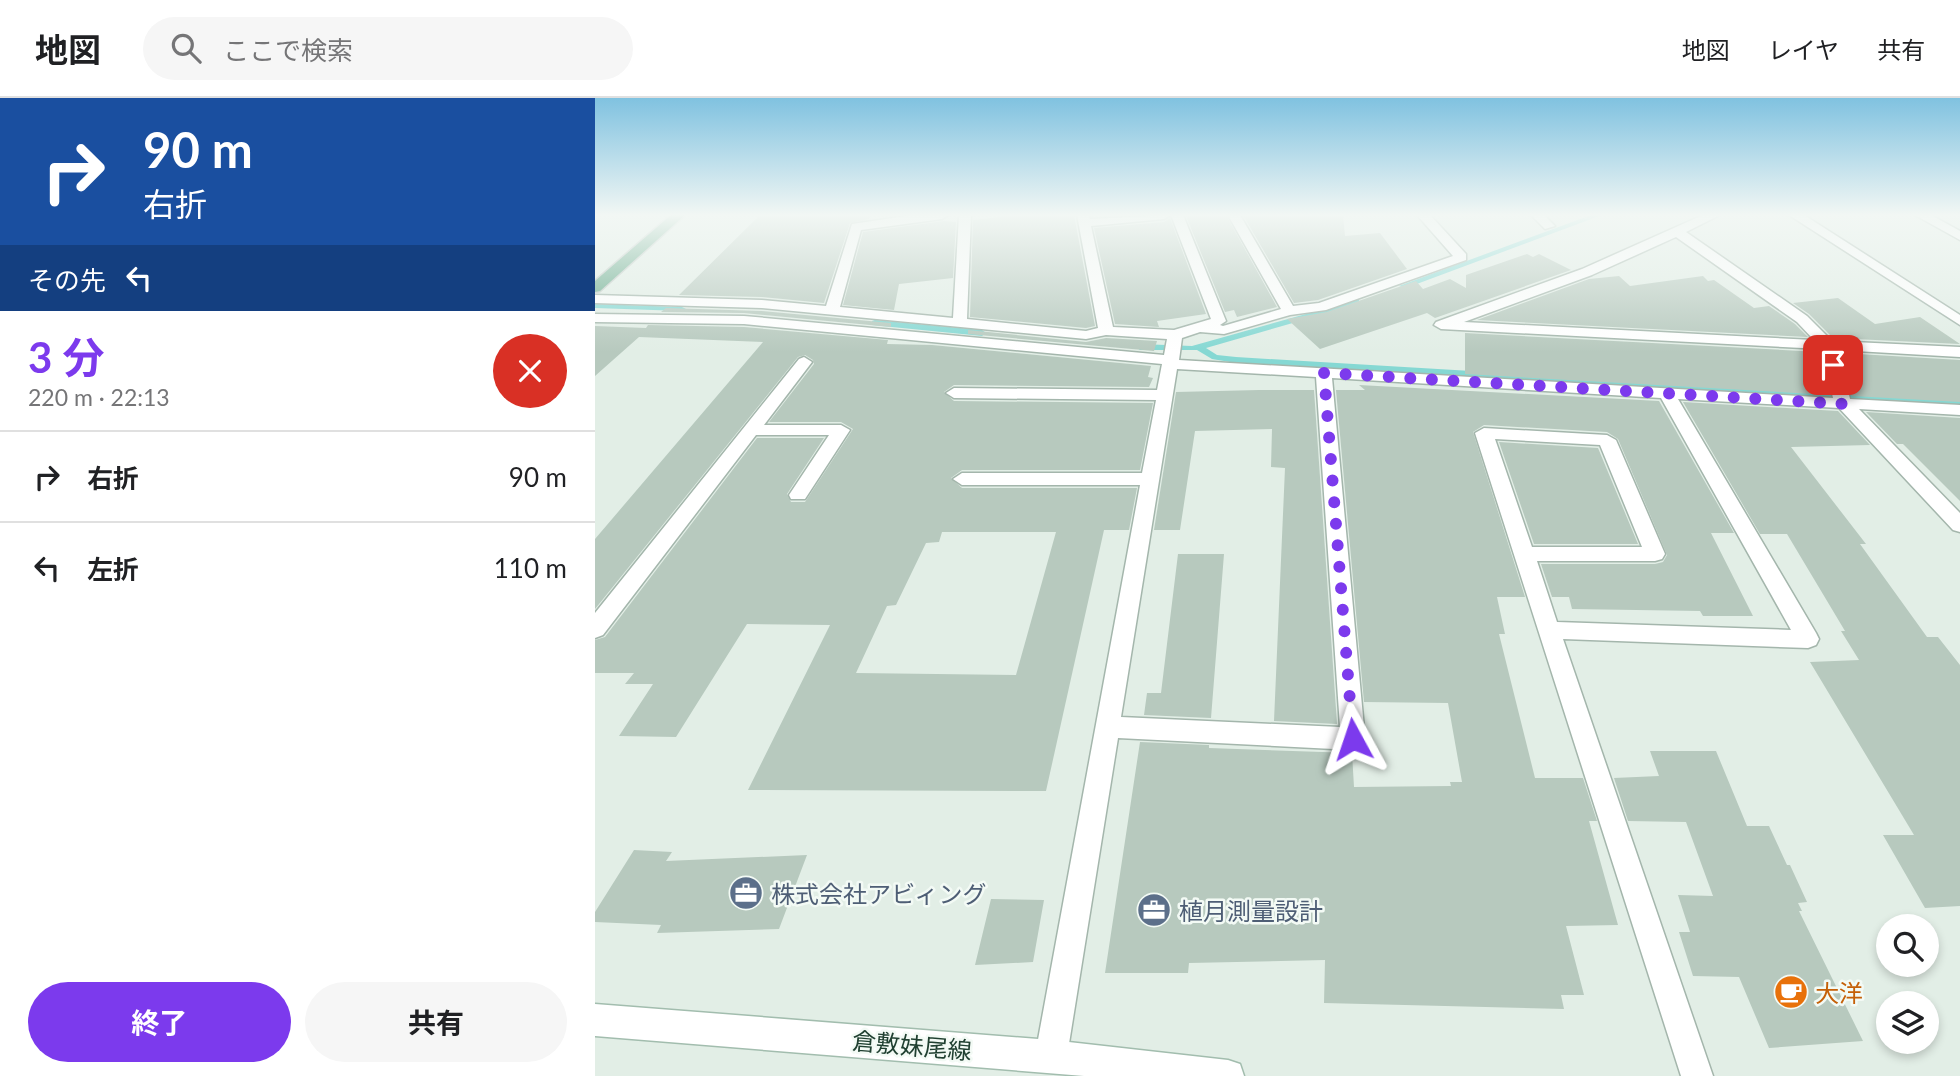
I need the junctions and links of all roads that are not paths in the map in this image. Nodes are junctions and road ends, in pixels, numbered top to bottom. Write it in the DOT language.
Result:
graph roads {
  1 [pos="626,261"];
  2 [pos="846,261"];
  3 [pos="963,261"];
  4 [pos="1092,261"];
  5 [pos="1195,261"];
  6 [pos="1262,261"];
  7 [pos="1450,261"];
  8 [pos="1613,261"];
  9 [pos="1719,261"];
  10 [pos="1866,261"];
  11 [pos="595,288"];
  12 [pos="595,299"];
  13 [pos="832,311"];
  14 [pos="1292,311"];
  15 [pos="595,318"];
  16 [pos="1960,321"];
  17 [pos="960,323"];
  18 [pos="1197,328"];
  19 [pos="1106,331"];
  20 [pos="1829,346"];
  21 [pos="1172,351"];
  22 [pos="1960,352"];
  23 [pos="804,362"];
  24 [pos="1324,373"];
  25 [pos="954,393"];
  26 [pos="1667,393"];
  27 [pos="1165,395"];
  28 [pos="1842,399"];
  29 [pos="1960,410"];
  30 [pos="751,430"];
  31 [pos="962,479"];
  32 [pos="1150,480"];
  33 [pos="798,495"];
  34 [pos="1960,526"];
  35 [pos="1524,554"];
  36 [pos="595,629"];
  37 [pos="1549,631"];
  38 [pos="1107,727"];
  39 [pos="595,1020"];
  40 [pos="1051,1056"];
  41 [pos="1152,1071"];
  42 [pos="1228,1076"];
  43 [pos="1697,1076"];
  1 -- 11 [label="main road"];
  2 -- 13 [label="street"];
  3 -- 17 [label="street"];
  4 -- 19 [label="street"];
  5 -- 18 [label="street"];
  6 -- 14 [label="street"];
  7 -- 14 [label="street"];
  8 -- 20 [label="street"];
  9 -- 20 [label="street"];
  10 -- 16 [label="street"];
  12 -- 13 [label="street"];
  13 -- 17 [label="street"];
  14 -- 18 [label="street"];
  15 -- 21 [label="street"];
  17 -- 19 [label="street"];
  18 -- 21 [label="street"];
  19 -- 21 [label="street"];
  20 -- 22 [label="street"];
  20 -- 28 [label="street"];
  21 -- 24 [label="street"];
  21 -- 27 [label="street"];
  23 -- 30 [label="street"];
  24 -- 26 [label="street"];
  24 -- 38 [label="street"];
  25 -- 27 [label="street"];
  26 -- 28 [label="street"];
  26 -- 37 [label="street"];
  27 -- 32 [label="street"];
  28 -- 29 [label="street"];
  28 -- 34 [label="street"];
  30 -- 33 [label="street"];
  30 -- 36 [label="street"];
  31 -- 32 [label="street"];
  32 -- 38 [label="street"];
  35 -- 35 [label="street"];
  35 -- 37 [label="street"];
  37 -- 43 [label="street"];
  38 -- 40 [label="street"];
  39 -- 40 [label="street, 倉敷妹尾線"];
  40 -- 41 [label="street, 倉敷妹尾線"];
  41 -- 42 [label="street, 倉敷妹尾線"];
}
